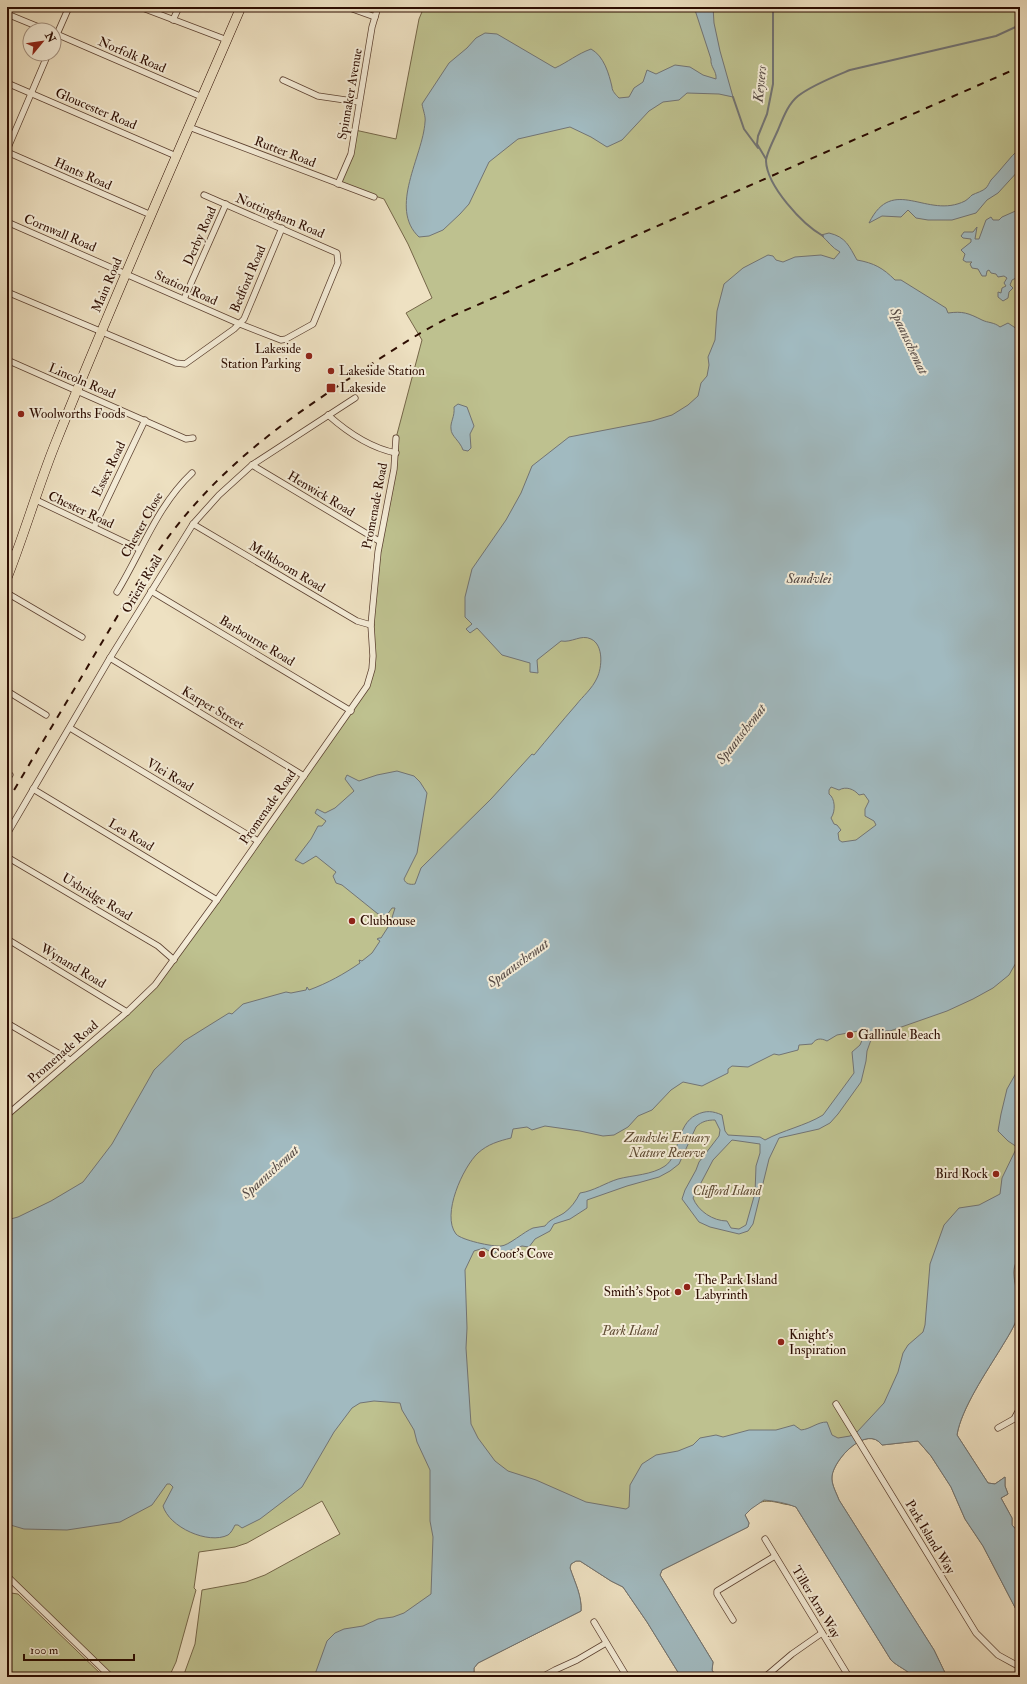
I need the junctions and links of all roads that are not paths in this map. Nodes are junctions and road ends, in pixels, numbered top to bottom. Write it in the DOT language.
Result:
graph roads {
  1 [pos="69,7"];
  2 [pos="140,7"];
  3 [pos="179,7"];
  4 [pos="241,7"];
  5 [pos="347,7"];
  6 [pos="378,7"];
  7 [pos="7,14"];
  8 [pos="375,17"];
  9 [pos="173,20"];
  10 [pos="26,22"];
  11 [pos="62,22"];
  12 [pos="62,39"];
  13 [pos="227,40"];
  14 [pos="45,62"];
  15 [pos="283,80"];
  16 [pos="7,83"];
  17 [pos="31,94"];
  18 [pos="202,97"];
  19 [pos="359,102"];
  20 [pos="188,127"];
  21 [pos="7,151"];
  22 [pos="176,156"];
  23 [pos="338,184"];
  24 [pos="204,195"];
  25 [pos="374,196"];
  26 [pos="226,204"];
  27 [pos="151,215"];
  28 [pos="7,222"];
  29 [pos="282,228"];
  30 [pos="126,274"];
  31 [pos="7,292"];
  32 [pos="184,299"];
  33 [pos="240,324"];
  34 [pos="101,332"];
  35 [pos="281,340"];
  36 [pos="7,360"];
  37 [pos="76,391"];
  38 [pos="355,398"];
  39 [pos="328,415"];
  40 [pos="145,420"];
  41 [pos="192,438"];
  42 [pos="396,438"];
  43 [pos="396,453"];
  44 [pos="252,465"];
  45 [pos="192,473"];
  46 [pos="36,500"];
  47 [pos="192,524"];
  48 [pos="94,527"];
  49 [pos="379,541"];
  50 [pos="139,550"];
  51 [pos="7,551"];
  52 [pos="16,555"];
  53 [pos="7,578"];
  54 [pos="151,591"];
  55 [pos="117,592"];
  56 [pos="7,593"];
  57 [pos="371,625"];
  58 [pos="82,637"];
  59 [pos="110,658"];
  60 [pos="7,691"];
  61 [pos="351,711"];
  62 [pos="46,715"];
  63 [pos="70,728"];
  64 [pos="304,776"];
  65 [pos="33,789"];
  66 [pos="7,834"];
  67 [pos="258,841"];
  68 [pos="7,857"];
  69 [pos="217,900"];
  70 [pos="7,939"];
  71 [pos="174,960"];
  72 [pos="127,1012"];
  73 [pos="7,1023"];
  74 [pos="70,1060"];
  75 [pos="7,1106"];
  76 [pos="12,1110"];
  77 [pos="7,1115"];
  78 [pos="836,1404"];
  79 [pos="1020,1408"];
  80 [pos="998,1428"];
  81 [pos="765,1539"];
  82 [pos="775,1556"];
  83 [pos="7,1576"];
  84 [pos="733,1620"];
  85 [pos="594,1622"];
  86 [pos="822,1633"];
  87 [pos="606,1643"];
  88 [pos="1020,1667"];
  89 [pos="112,1677"];
  90 [pos="542,1677"];
  91 [pos="627,1677"];
  92 [pos="765,1677"];
  93 [pos="849,1677"];
  1 -- 11 [label="street"];
  2 -- 9 [label="street"];
  3 -- 9 [label="street"];
  4 -- 13 [label="main road, Main Road"];
  5 -- 8 [label="street"];
  6 -- 8 [label="street, Spinnaker Avenue"];
  7 -- 10 [label="street"];
  8 -- 19 [label="street, Spinnaker Avenue"];
  9 -- 13 [label="street"];
  12 -- 18 [label="street, Norfolk Road"];
  13 -- 18 [label="main road, Main Road"];
  14 -- 17 [label="street"];
  15 -- 19 [label="street"];
  16 -- 17 [label="street, Gloucester Road"];
  17 -- 21 [label="street"];
  17 -- 22 [label="street, Gloucester Road"];
  18 -- 20 [label="main road, Main Road"];
  19 -- 23 [label="street, Spinnaker Avenue"];
  20 -- 22 [label="main road, Main Road"];
  20 -- 23 [label="street, Rutter Road"];
  21 -- 27 [label="street, Hants Road"];
  22 -- 27 [label="main road, Main Road"];
  23 -- 25 [label="street, Rutter Road"];
  24 -- 26 [label="street, Nottingham Road"];
  26 -- 29 [label="street, Nottingham Road"];
  26 -- 32 [label="street, Derby Road"];
  27 -- 30 [label="main road, Main Road"];
  28 -- 30 [label="street, Cornwall Road"];
  29 -- 33 [label="street, Bedford Road"];
  29 -- 35 [label="street, Nottingham Road"];
  30 -- 32 [label="street, Station Road"];
  30 -- 34 [label="main road, Main Road"];
  31 -- 34 [label="street"];
  32 -- 33 [label="street, Station Road"];
  33 -- 34 [label="street, Bedford Road"];
  33 -- 35 [label="street, Station Road"];
  34 -- 37 [label="main road, Main Road"];
  36 -- 37 [label="street, Lincoln Road"];
  37 -- 40 [label="street, Lincoln Road"];
  37 -- 46 [label="main road, Main Road"];
  38 -- 39 [label="street, Orient Road"];
  39 -- 43 [label="street"];
  39 -- 44 [label="street, Orient Road"];
  40 -- 41 [label="street, Lincoln Road"];
  40 -- 48 [label="street, Essex Road"];
  42 -- 43 [label="street, Promenade Road"];
  43 -- 49 [label="street, Promenade Road"];
  44 -- 47 [label="street, Orient Road"];
  44 -- 49 [label="street, Henwick Road"];
  45 -- 50 [label="street, Chester Close"];
  46 -- 48 [label="street, Chester Road"];
  46 -- 52 [label="main road, Main Road"];
  47 -- 54 [label="street, Orient Road"];
  47 -- 57 [label="street, Melkboom Road"];
  48 -- 50 [label="street, Chester Road"];
  49 -- 57 [label="street, Promenade Road"];
  50 -- 55 [label="street, Chester Close"];
  51 -- 52 [label="street"];
  52 -- 53 [label="main road, Main Road"];
  54 -- 59 [label="street, Orient Road"];
  54 -- 61 [label="street, Barbourne Road"];
  56 -- 58 [label="street"];
  57 -- 61 [label="street, Promenade Road"];
  59 -- 63 [label="street, Orient Road"];
  59 -- 64 [label="street, Karper Street"];
  60 -- 62 [label="street"];
  61 -- 64 [label="street, Promenade Road"];
  63 -- 65 [label="street, Orient Road"];
  63 -- 67 [label="street, Vlei Road"];
  64 -- 67 [label="street, Promenade Road"];
  65 -- 66 [label="street, Orient Road"];
  65 -- 69 [label="street, Lea Road"];
  67 -- 69 [label="street, Promenade Road"];
  68 -- 71 [label="street, Uxbridge Road"];
  69 -- 71 [label="street, Promenade Road"];
  70 -- 72 [label="street, Wynand Road"];
  71 -- 72 [label="street, Promenade Road"];
  72 -- 74 [label="street, Promenade Road"];
  73 -- 74 [label="street"];
  74 -- 76 [label="street, Promenade Road"];
  75 -- 76 [label="street"];
  76 -- 77 [label="street, Promenade Road"];
  78 -- 88 [label="street, Park Island Way"];
  79 -- 80 [label="street"];
  81 -- 82 [label="street, Tiller Arm Way"];
  82 -- 84 [label="street"];
  82 -- 86 [label="street, Tiller Arm Way"];
  83 -- 89 [label="street"];
  85 -- 87 [label="street"];
  86 -- 92 [label="street"];
  86 -- 93 [label="street, Tiller Arm Way"];
  87 -- 90 [label="street"];
  87 -- 91 [label="street"];
}
